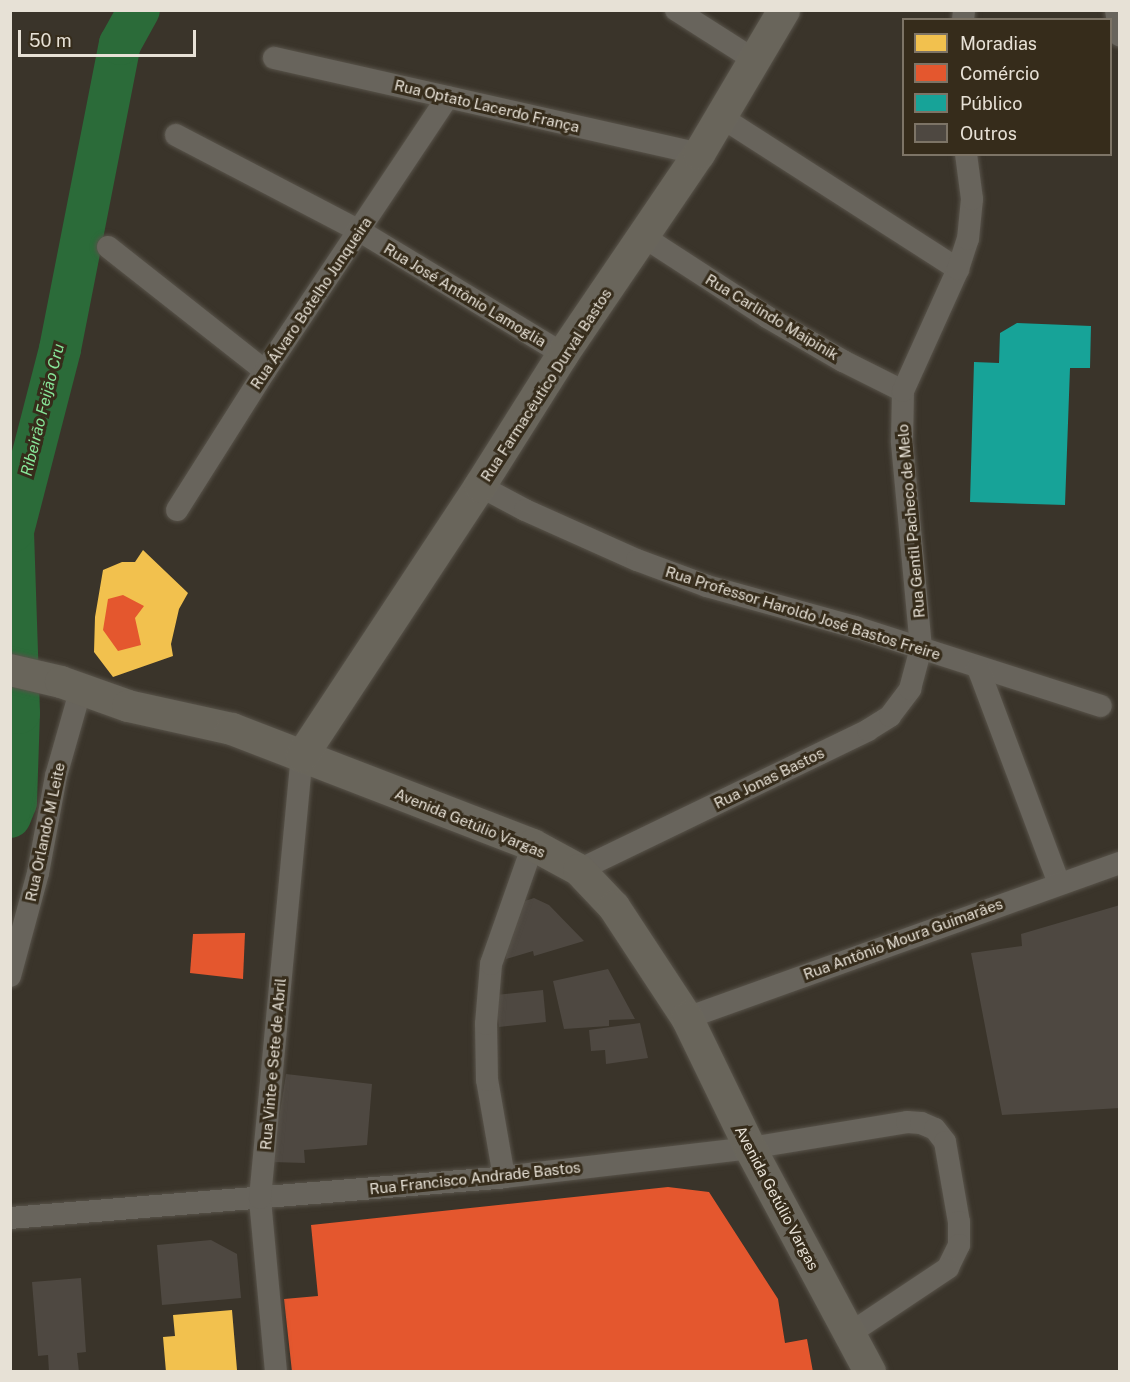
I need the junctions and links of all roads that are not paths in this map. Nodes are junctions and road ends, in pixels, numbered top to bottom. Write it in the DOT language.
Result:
graph roads {
  1 [pos="676,10"];
  2 [pos="784,10"];
  3 [pos="1116,10"];
  4 [pos="1119,36"];
  5 [pos="274,58"];
  6 [pos="753,59"];
  7 [pos="448,97"];
  8 [pos="722,117"];
  9 [pos="176,135"];
  10 [pos="699,154"];
  11 [pos="966,156"];
  12 [pos="360,231"];
  13 [pos="644,237"];
  14 [pos="108,247"];
  15 [pos="958,269"];
  16 [pos="562,354"];
  17 [pos="265,371"];
  18 [pos="903,391"];
  19 [pos="480,486"];
  20 [pos="177,510"];
  21 [pos="921,648"];
  22 [pos="978,668"];
  23 [pos="10,670"];
  24 [pos="71,685"];
  25 [pos="1101,706"];
  26 [pos="302,756"];
  27 [pos="533,845"];
  28 [pos="1119,863"];
  29 [pos="579,870"];
  30 [pos="1059,883"];
  31 [pos="10,976"];
  32 [pos="687,1018"];
  33 [pos="750,1148"];
  34 [pos="504,1177"];
  35 [pos="260,1198"];
  36 [pos="10,1218"];
  37 [pos="849,1334"];
  38 [pos="276,1371"];
  39 [pos="870,1371"];
  1 -- 6 [label="street"];
  2 -- 6 [label="main road, Rua Farmacêutico Durval Bastos"];
  3 -- 4 [label="street"];
  5 -- 7 [label="street, Rua Optato Lacerdo França"];
  6 -- 8 [label="main road, Rua Farmacêutico Durval Bastos"];
  7 -- 10 [label="street, Rua Optato Lacerdo França"];
  7 -- 12 [label="street, Rua Álvaro Botelho Junqueira"];
  8 -- 10 [label="main road, Rua Farmacêutico Durval Bastos"];
  8 -- 15 [label="street"];
  9 -- 12 [label="street, Rua José Antônio Lamoglia"];
  10 -- 13 [label="main road, Rua Farmacêutico Durval Bastos"];
  11 -- 15 [label="street, Rua Gentil Pacheco de Melo"];
  12 -- 16 [label="street, Rua José Antônio Lamoglia"];
  12 -- 17 [label="street, Rua Álvaro Botelho Junqueira"];
  13 -- 16 [label="main road, Rua Farmacêutico Durval Bastos"];
  13 -- 18 [label="street, Rua Carlindo Maipinik"];
  14 -- 17 [label="street"];
  15 -- 18 [label="street, Rua Gentil Pacheco de Melo"];
  16 -- 19 [label="main road, Rua Farmacêutico Durval Bastos"];
  17 -- 20 [label="street, Rua Álvaro Botelho Junqueira"];
  18 -- 21 [label="street, Rua Gentil Pacheco de Melo"];
  19 -- 21 [label="street, Rua Professor Haroldo José Bastos Freire"];
  19 -- 26 [label="main road, Rua Farmacêutico Durval Bastos"];
  21 -- 22 [label="street, Rua Professor Haroldo José Bastos Freire"];
  21 -- 29 [label="street, Rua Jonas Bastos"];
  22 -- 25 [label="street, Rua Professor Haroldo José Bastos Freire"];
  22 -- 30 [label="street"];
  23 -- 24 [label="main road, Avenida Getúlio Vargas"];
  24 -- 26 [label="main road, Avenida Getúlio Vargas"];
  24 -- 31 [label="street, Rua Orlando M Leite"];
  26 -- 27 [label="main road, Avenida Getúlio Vargas"];
  26 -- 35 [label="street, Rua Vinte e Sete de Abril"];
  27 -- 29 [label="main road, Avenida Getúlio Vargas"];
  27 -- 34 [label="street"];
  28 -- 30 [label="street, Rua Antônio Moura Guimarães"];
  29 -- 32 [label="main road, Avenida Getúlio Vargas"];
  30 -- 32 [label="street, Rua Antônio Moura Guimarães"];
  32 -- 33 [label="main road, Avenida Getúlio Vargas"];
  33 -- 34 [label="street, Rua Francisco Andrade Bastos"];
  33 -- 37 [label="main road, Avenida Getúlio Vargas"];
  33 -- 37 [label="street, Rua Francisco Andrade Bastos"];
  34 -- 35 [label="street, Rua Francisco Andrade Bastos"];
  35 -- 36 [label="street, Rua Francisco Andrade Bastos"];
  35 -- 38 [label="street, Rua Vinte e Sete de Abril"];
  37 -- 39 [label="main road, Avenida Getúlio Vargas"];
}
